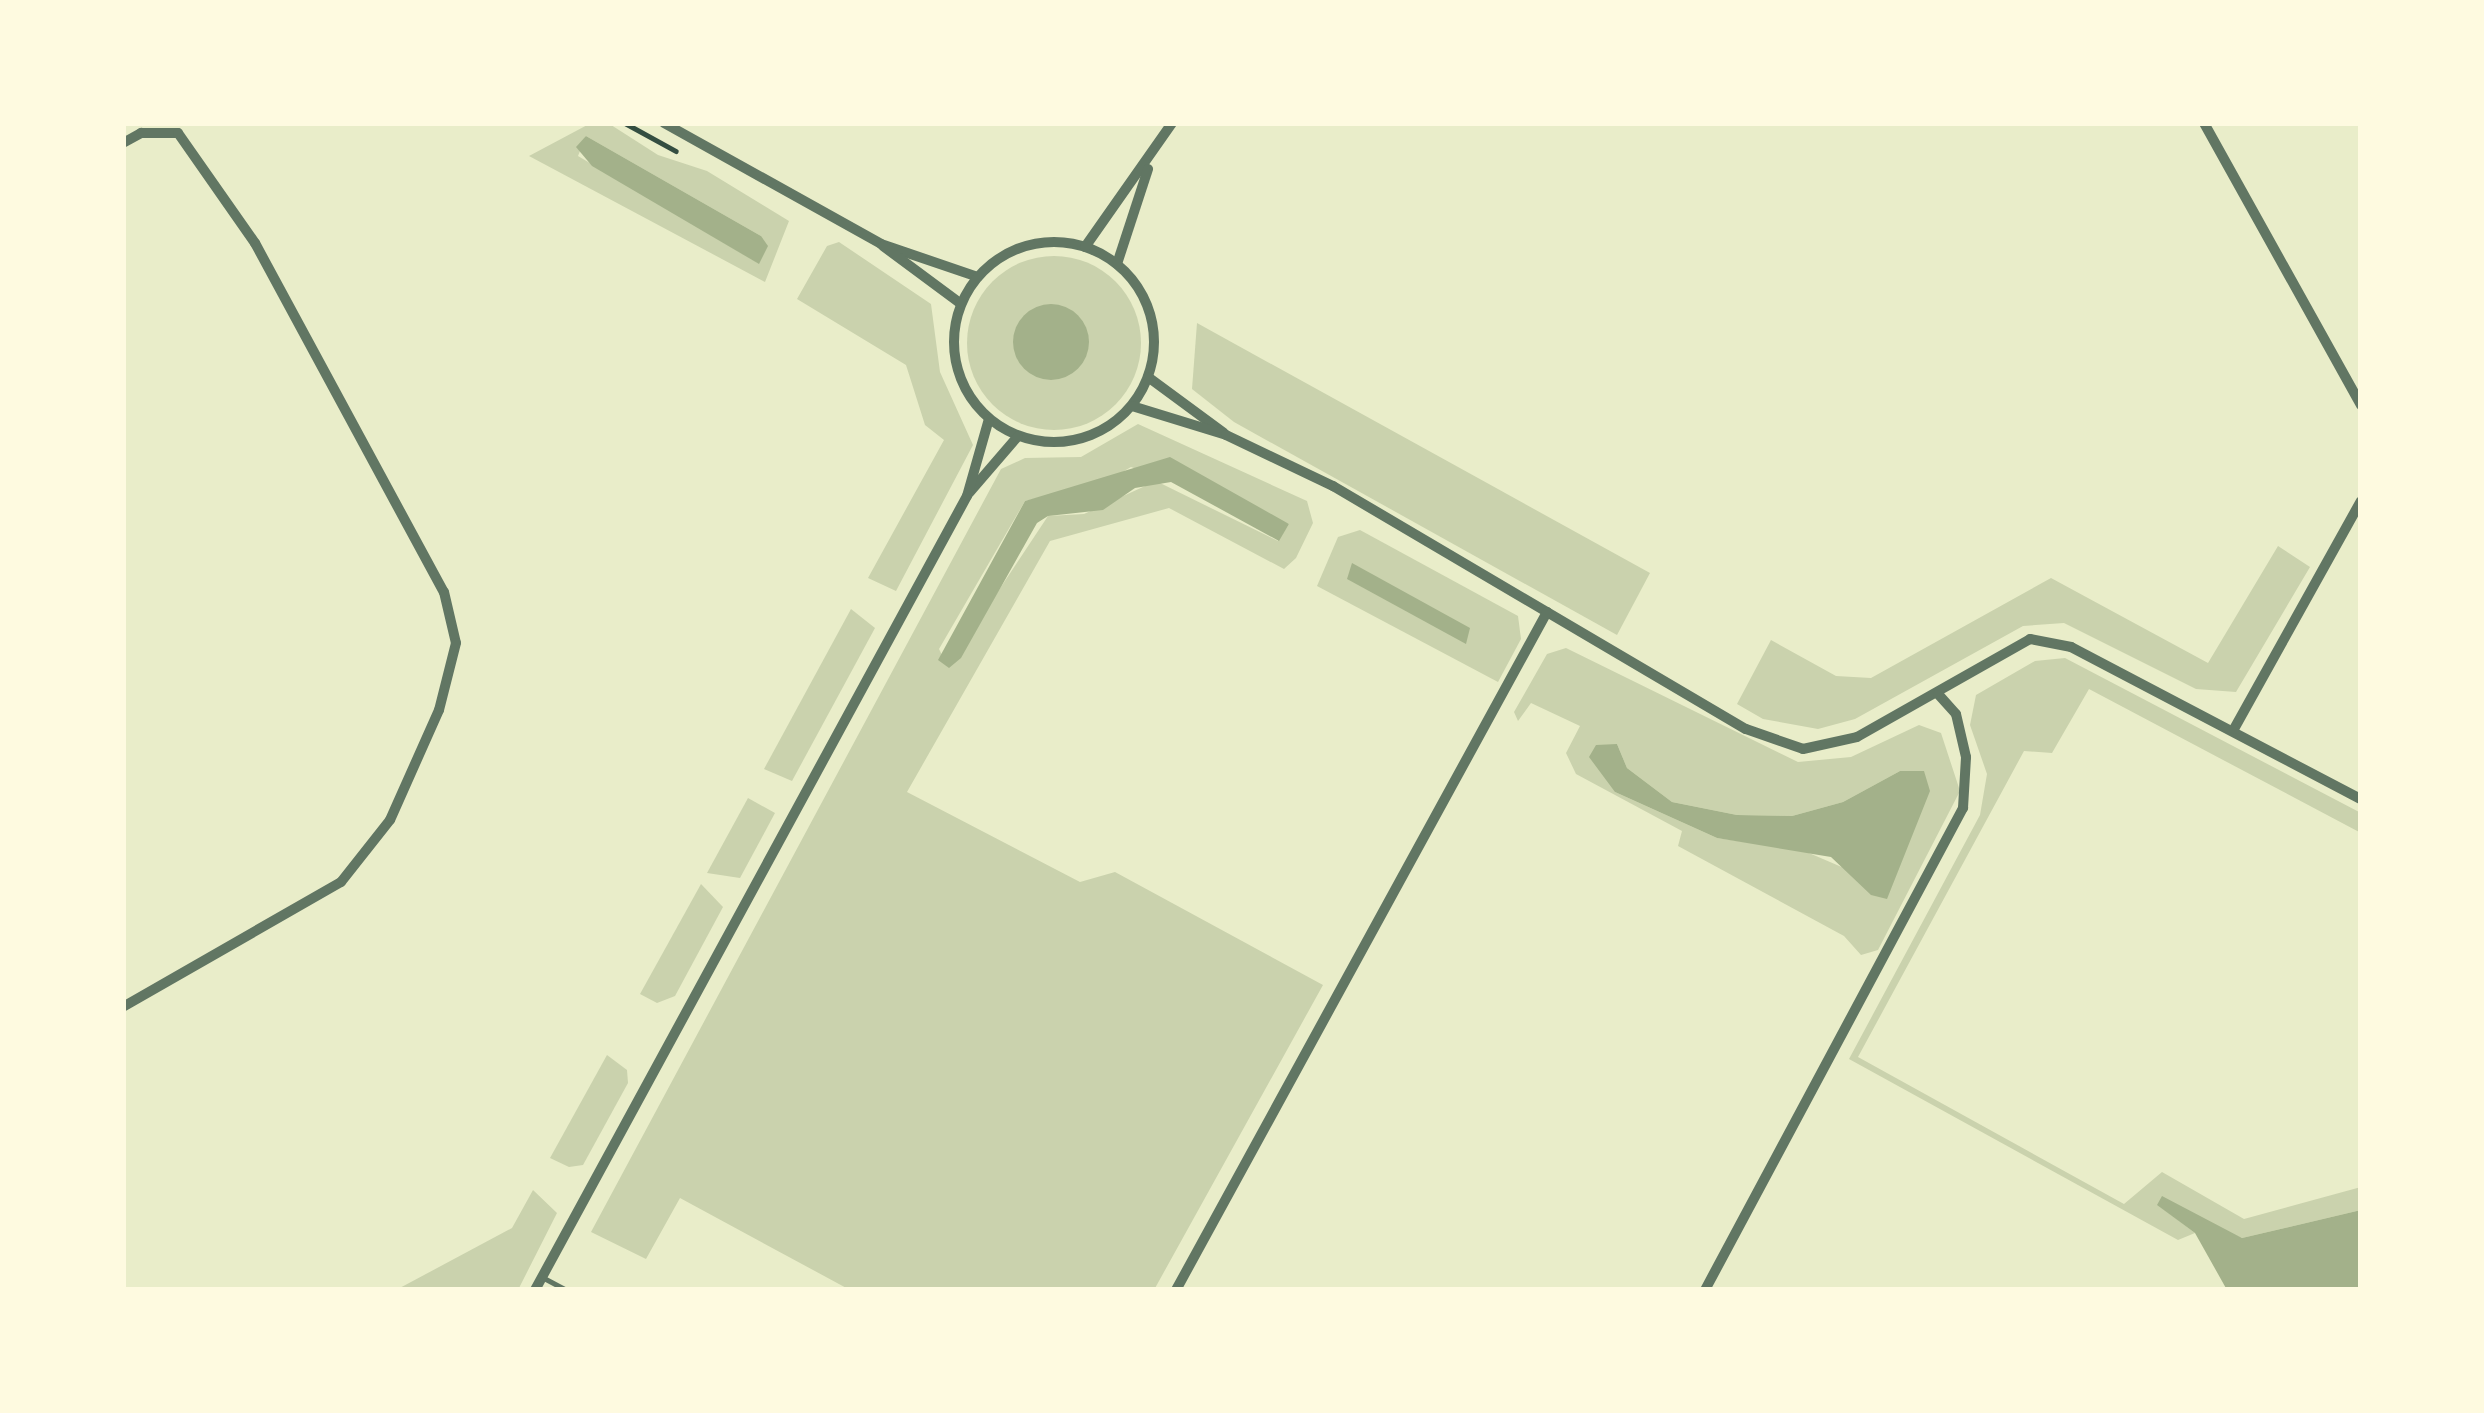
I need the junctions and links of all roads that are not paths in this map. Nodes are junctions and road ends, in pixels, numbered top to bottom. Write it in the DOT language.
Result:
graph roads {
  1 [pos="664,123"];
  2 [pos="1172,123"];
  3 [pos="2204,123"];
  4 [pos="123,143"];
  5 [pos="1148,166"];
  6 [pos="881,244"];
  7 [pos="1085,247"];
  8 [pos="1117,264"];
  9 [pos="978,277"];
  10 [pos="962,304"];
  11 [pos="1148,376"];
  12 [pos="2361,405"];
  13 [pos="1132,406"];
  14 [pos="989,419"];
  15 [pos="1226,435"];
  16 [pos="1018,436"];
  17 [pos="967,496"];
  18 [pos="2361,501"];
  19 [pos="1547,612"];
  20 [pos="1939,694"];
  21 [pos="2234,729"];
  22 [pos="2361,799"];
  23 [pos="123,1007"];
  24 [pos="542,1277"];
  25 [pos="535,1290"];
  26 [pos="567,1290"];
  27 [pos="1176,1290"];
  28 [pos="1705,1290"];
  1 -- 6 [label="street"];
  2 -- 5 [label="street"];
  3 -- 12 [label="street"];
  4 -- 23 [label="street"];
  5 -- 7 [label="street"];
  5 -- 8 [label="street"];
  6 -- 9 [label="street"];
  6 -- 10 [label="street"];
  7 -- 8 [label="street"];
  7 -- 9 [label="street"];
  8 -- 11 [label="street"];
  9 -- 10 [label="street"];
  10 -- 14 [label="street"];
  11 -- 13 [label="street"];
  11 -- 15 [label="street"];
  13 -- 15 [label="street"];
  13 -- 16 [label="street"];
  14 -- 16 [label="street"];
  14 -- 17 [label="street"];
  15 -- 19 [label="street"];
  16 -- 17 [label="street"];
  17 -- 24 [label="street"];
  18 -- 21 [label="street"];
  19 -- 20 [label="street"];
  19 -- 27 [label="street"];
  20 -- 21 [label="street"];
  20 -- 28 [label="street"];
  21 -- 22 [label="street"];
  24 -- 25 [label="street"];
  24 -- 26 [label="lane"];
}
